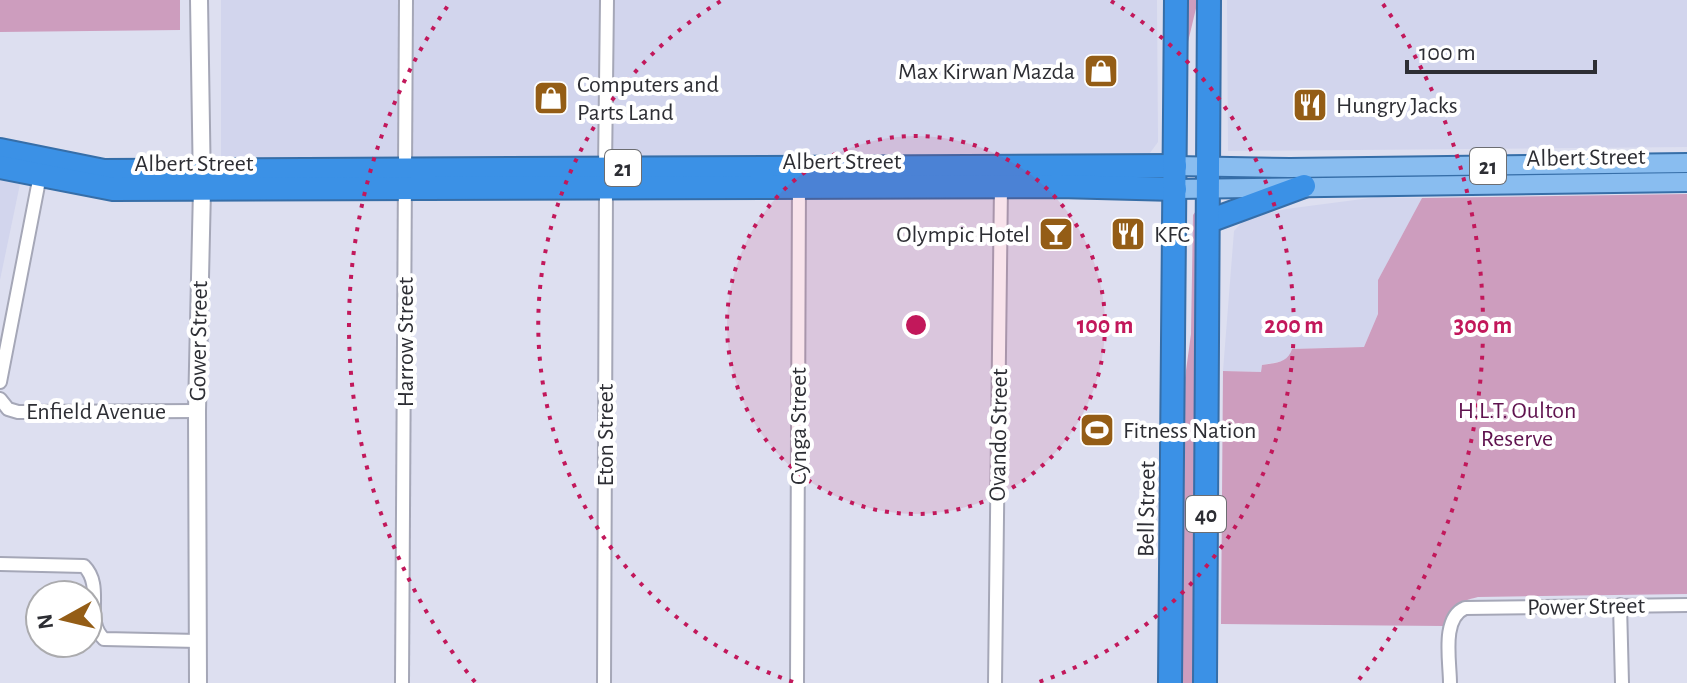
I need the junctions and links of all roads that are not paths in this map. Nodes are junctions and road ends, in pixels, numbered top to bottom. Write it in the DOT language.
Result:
graph roads {
  1 [pos="199,0"];
  2 [pos="406,0"];
  3 [pos="607,0"];
  4 [pos="1176,0"];
  5 [pos="1209,0"];
  6 [pos="0,150"];
  7 [pos="1687,163"];
  8 [pos="0,167"];
  9 [pos="41,167"];
  10 [pos="1490,175"];
  11 [pos="1351,176"];
  12 [pos="1033,177"];
  13 [pos="1209,177"];
  14 [pos="406,178"];
  15 [pos="606,178"];
  16 [pos="799,178"];
  17 [pos="1175,178"];
  18 [pos="202,179"];
  19 [pos="1687,182"];
  20 [pos="1001,186"];
  21 [pos="1304,186"];
  22 [pos="1209,221"];
  23 [pos="1208,346"];
  24 [pos="0,382"];
  25 [pos="1173,392"];
  26 [pos="0,399"];
  27 [pos="197,411"];
  28 [pos="0,564"];
  29 [pos="1620,605"];
  30 [pos="1687,605"];
  31 [pos="198,641"];
  32 [pos="198,683"];
  33 [pos="402,683"];
  34 [pos="604,683"];
  35 [pos="797,683"];
  36 [pos="995,683"];
  37 [pos="1170,683"];
  38 [pos="1205,683"];
  39 [pos="1450,683"];
  40 [pos="1622,683"];
  1 -- 18 [label="street, Gower Street"];
  2 -- 14 [label="street, Harrow Street"];
  3 -- 15 [label="street, Eton Street"];
  4 -- 17 [label="highway, Bell Street / 40"];
  5 -- 13 [label="highway, 40"];
  6 -- 9 [label="highway, Albert Street / 21"];
  7 -- 10 [label="main road, Albert Street / 21"];
  8 -- 9 [label="highway, Albert Street / 21"];
  9 -- 18 [label="highway, Albert Street / 21"];
  9 -- 24 [label="street, Enfield Avenue"];
  10 -- 11 [label="main road, Albert Street / 21"];
  10 -- 19 [label="main road, Albert Street / 21"];
  11 -- 13 [label="main road, Albert Street / 21"];
  11 -- 21 [label="main road, Albert Street / 21"];
  12 -- 16 [label="highway, Albert Street / 21"];
  12 -- 17 [label="highway, Albert Street / 21"];
  12 -- 20 [label="highway, Albert Street / 21"];
  13 -- 17 [label="main road, Albert Street / 21"];
  13 -- 21 [label="main road, Albert Street / 21"];
  13 -- 22 [label="highway, 40"];
  14 -- 15 [label="highway, Albert Street / 21"];
  14 -- 18 [label="highway, Albert Street / 21"];
  14 -- 33 [label="street, Harrow Street"];
  15 -- 16 [label="highway, Albert Street / 21"];
  15 -- 34 [label="street, Eton Street"];
  16 -- 20 [label="highway, Albert Street / 21"];
  16 -- 35 [label="street, Cynga Street"];
  17 -- 25 [label="highway, Bell Street / 40"];
  18 -- 27 [label="street, Gower Street"];
  20 -- 36 [label="street, Ovando Street"];
  21 -- 22 [label="highway"];
  22 -- 23 [label="highway, 40"];
  23 -- 25 [label="highway"];
  23 -- 38 [label="highway, 40"];
  25 -- 37 [label="highway, Bell Street / 40"];
  26 -- 27 [label="street, Enfield Avenue"];
  27 -- 31 [label="street, Gower Street"];
  28 -- 31 [label="street"];
  29 -- 30 [label="street, Power Street"];
  29 -- 39 [label="street, Power Street"];
  29 -- 40 [label="street"];
  31 -- 32 [label="street, Gower Street"];
}
